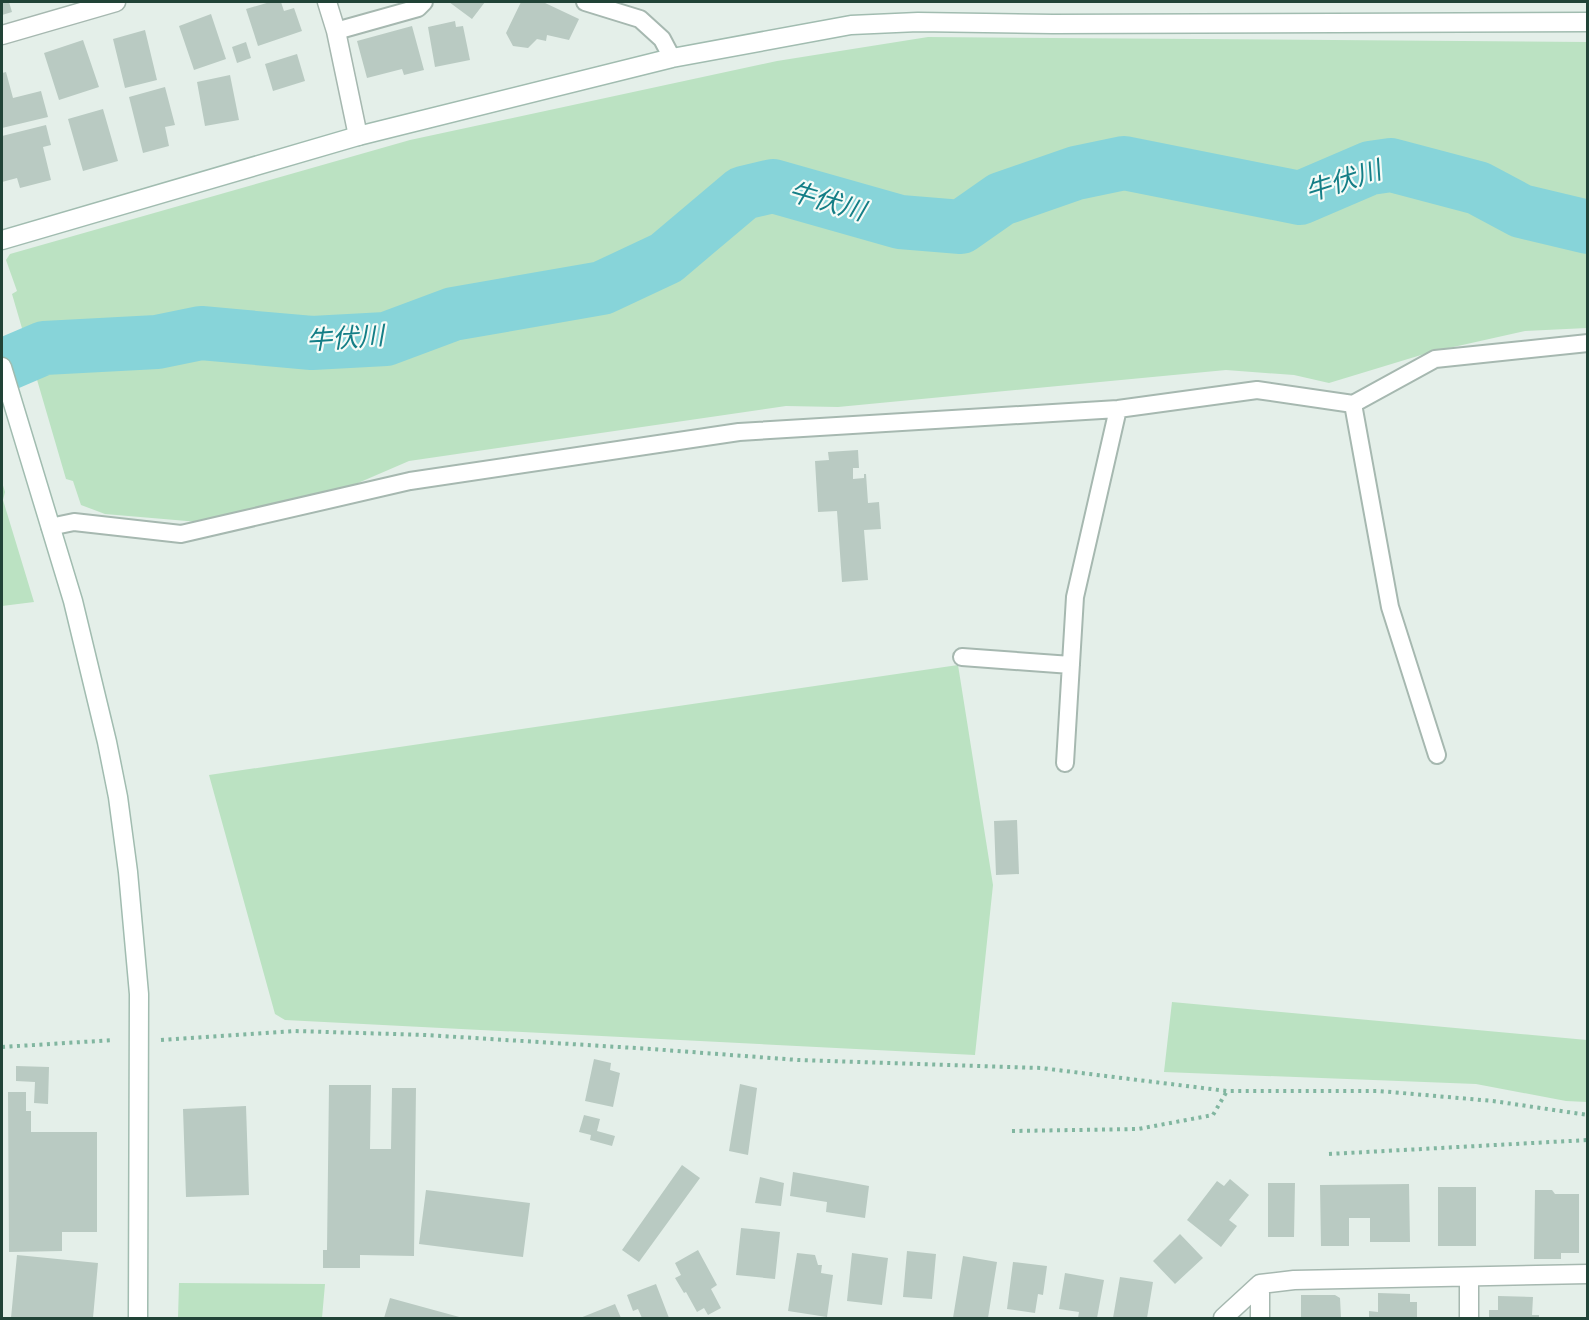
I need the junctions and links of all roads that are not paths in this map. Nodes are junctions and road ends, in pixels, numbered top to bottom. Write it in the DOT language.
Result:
graph roads {
  1 [pos="111,2"];
  2 [pos="327,2"];
  3 [pos="424,2"];
  4 [pos="585,2"];
  5 [pos="1587,22"];
  6 [pos="336,31"];
  7 [pos="2,35"];
  8 [pos="672,58"];
  9 [pos="358,136"];
  10 [pos="2,240"];
  11 [pos="1587,343"];
  12 [pos="2,367"];
  13 [pos="1353,404"];
  14 [pos="1118,409"];
  15 [pos="49,522"];
  16 [pos="962,657"];
  17 [pos="1071,665"];
  18 [pos="1437,755"];
  19 [pos="1065,763"];
  20 [pos="1587,1274"];
  21 [pos="1468,1278"];
  22 [pos="1260,1284"];
  23 [pos="138,1318"];
  24 [pos="1223,1318"];
  25 [pos="1260,1318"];
  26 [pos="1468,1318"];
  1 -- 7 [label="street"];
  2 -- 6 [label="street"];
  3 -- 6 [label="lane"];
  4 -- 8 [label="lane"];
  5 -- 8 [label="street"];
  6 -- 9 [label="street"];
  8 -- 9 [label="street"];
  9 -- 10 [label="street"];
  11 -- 13 [label="lane"];
  12 -- 15 [label="street"];
  13 -- 14 [label="lane"];
  13 -- 18 [label="lane"];
  14 -- 15 [label="lane"];
  14 -- 17 [label="lane"];
  15 -- 23 [label="street"];
  16 -- 17 [label="lane"];
  17 -- 19 [label="lane"];
  20 -- 21 [label="street"];
  21 -- 22 [label="street"];
  21 -- 26 [label="street"];
  22 -- 24 [label="street"];
  22 -- 25 [label="street"];
}
